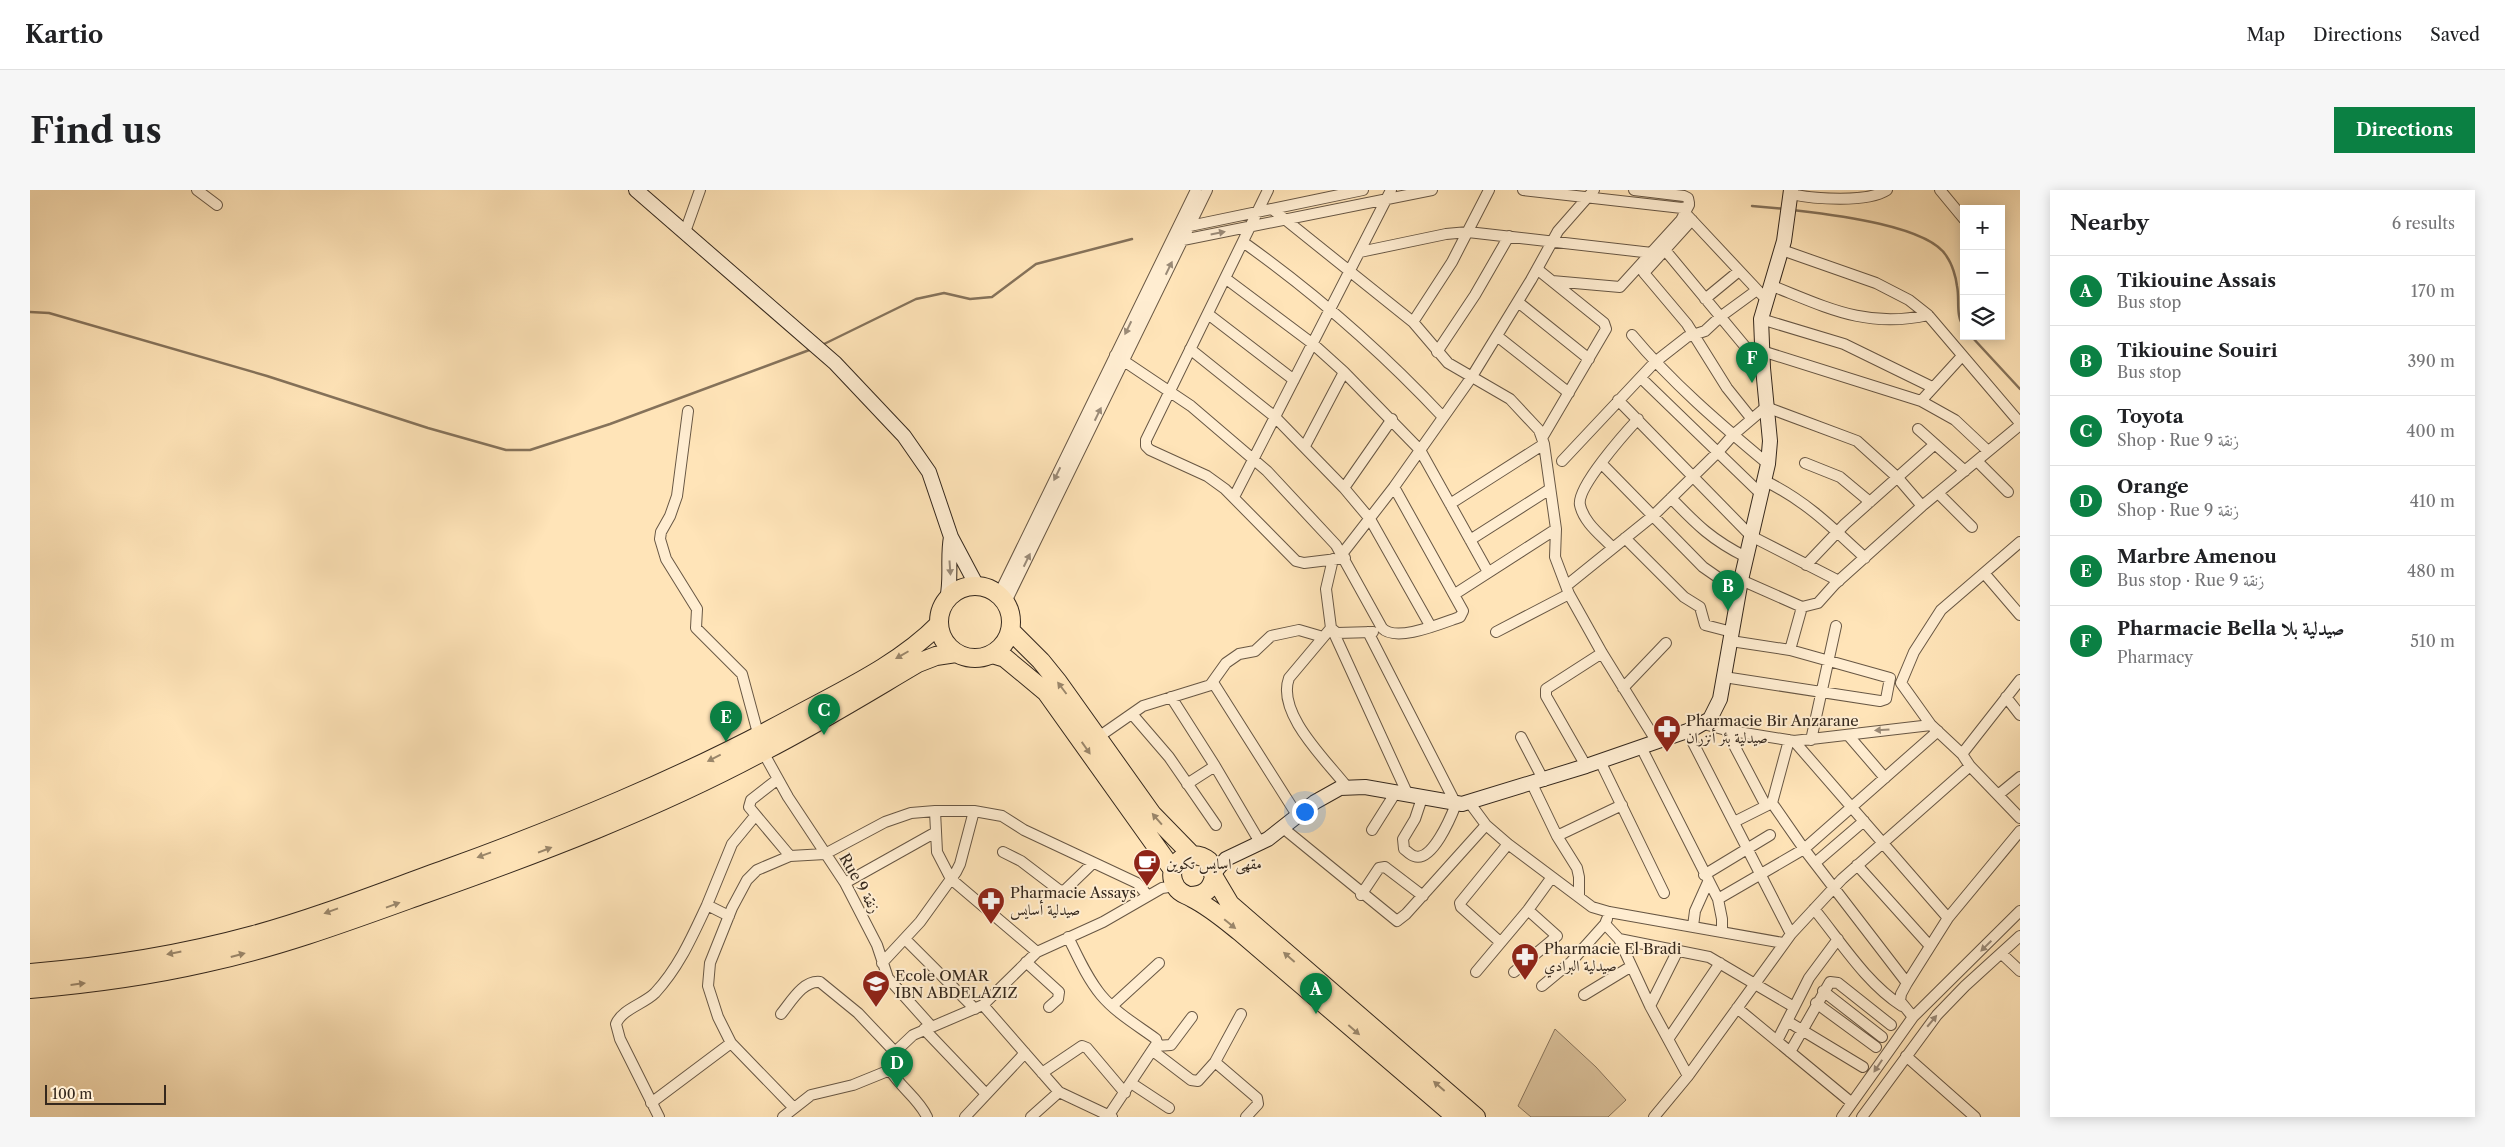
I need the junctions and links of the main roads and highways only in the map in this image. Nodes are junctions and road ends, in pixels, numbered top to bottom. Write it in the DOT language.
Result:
graph roads {
  1 [pos="939,624"];
  2 [pos="1010,630"];
  3 [pos="956,652"];
  4 [pos="992,654"];
  5 [pos="760,744"];
  6 [pos="1197,856"];
  7 [pos="1214,875"];
  8 [pos="1173,876"];
  9 [pos="1190,896"];
  10 [pos="30,972"];
  11 [pos="30,989"];
  12 [pos="1448,1114"];
  13 [pos="1476,1117"];
  1 -- 2 [label="highway"];
  1 -- 3 [label="highway"];
  1 -- 5 [label="highway, one-way"];
  2 -- 4 [label="highway"];
  6 -- 2 [label="highway, one-way"];
  3 -- 4 [label="highway"];
  3 -- 5 [label="highway"];
  4 -- 8 [label="highway, one-way"];
  5 -- 10 [label="highway, one-way"];
  11 -- 5 [label="highway, one-way"];
  6 -- 7 [label="highway"];
  6 -- 8 [label="highway"];
  7 -- 9 [label="highway"];
  13 -- 7 [label="highway, one-way"];
  8 -- 9 [label="highway"];
  9 -- 12 [label="highway, one-way"];
}
